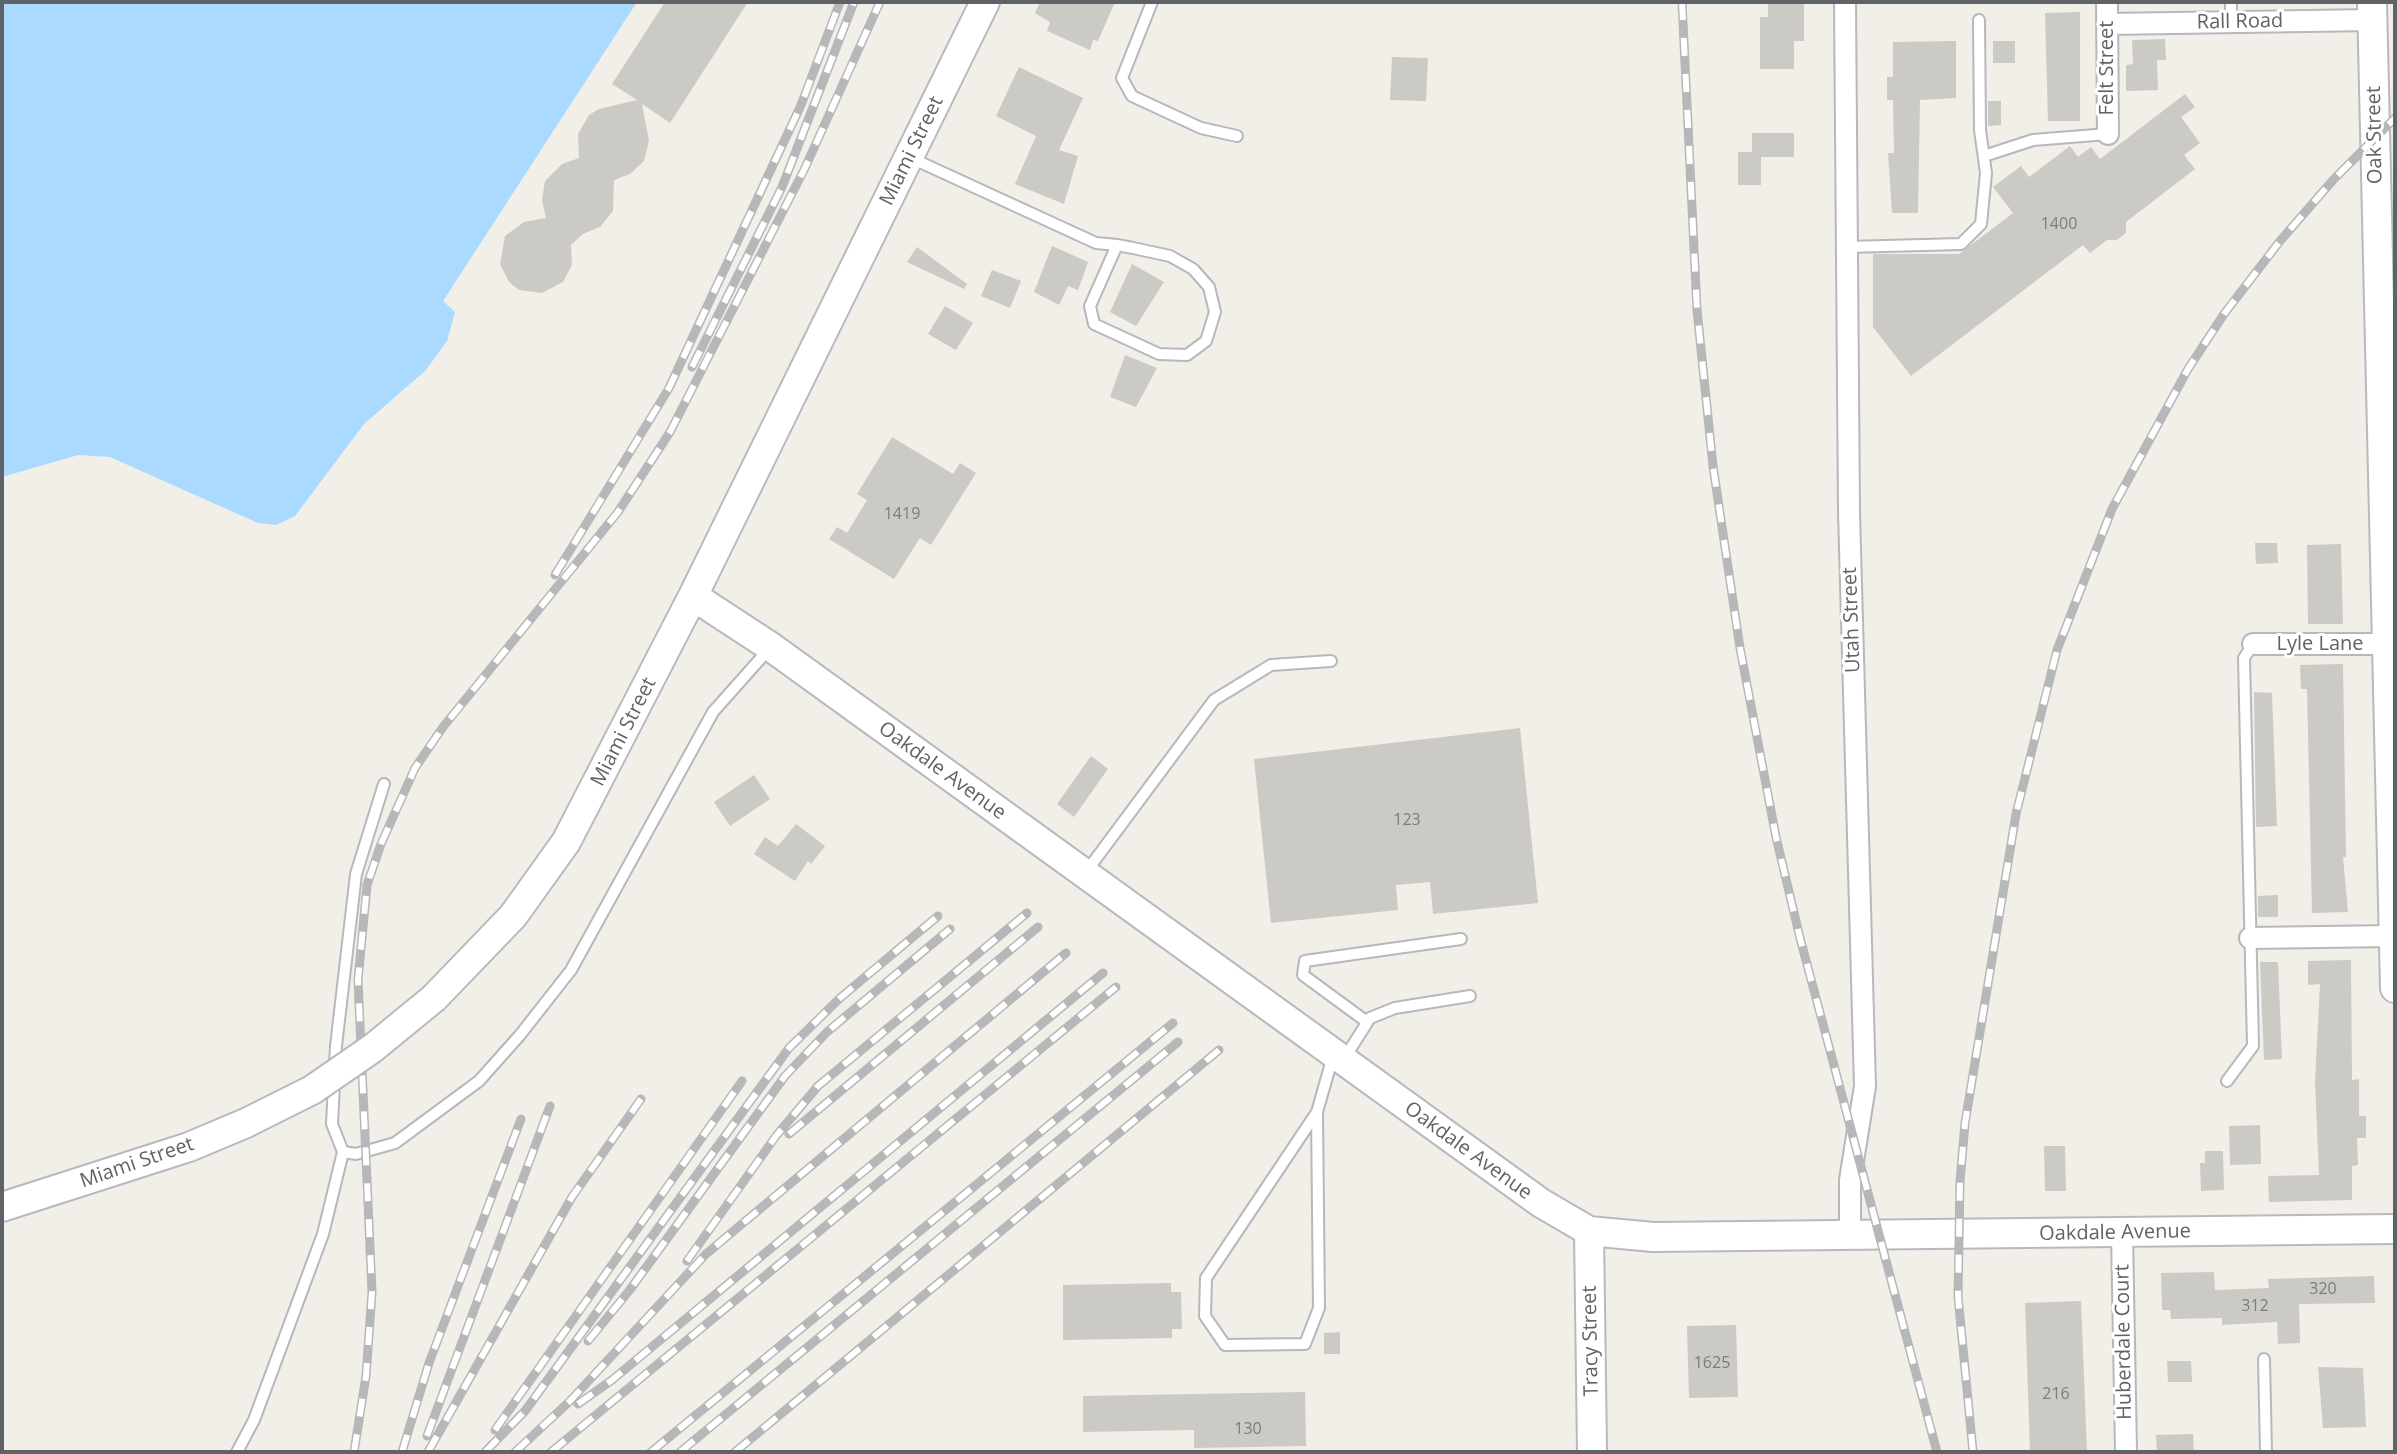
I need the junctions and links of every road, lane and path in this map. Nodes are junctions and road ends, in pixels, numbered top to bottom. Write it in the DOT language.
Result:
graph roads {
  1 [pos="985,2"];
  2 [pos="1152,2"];
  3 [pos="1845,2"];
  4 [pos="2107,2"];
  5 [pos="2372,11"];
  6 [pos="2231,12"];
  7 [pos="1979,20"];
  8 [pos="2107,24"];
  9 [pos="2108,134"];
  10 [pos="1237,136"];
  11 [pos="1984,156"];
  12 [pos="909,157"];
  13 [pos="1117,245"];
  14 [pos="1847,247"];
  15 [pos="2387,328"];
  16 [pos="693,596"];
  17 [pos="2253,644"];
  18 [pos="771,647"];
  19 [pos="2390,650"];
  20 [pos="1331,661"];
  21 [pos="384,784"];
  22 [pos="1084,874"];
  23 [pos="2394,936"];
  24 [pos="2250,938"];
  25 [pos="1461,939"];
  26 [pos="2395,988"];
  27 [pos="1470,996"];
  28 [pos="1367,1022"];
  29 [pos="1338,1057"];
  30 [pos="2227,1081"];
  31 [pos="1317,1112"];
  32 [pos="343,1152"];
  33 [pos="2,1207"];
  34 [pos="2395,1229"];
  35 [pos="1589,1231"];
  36 [pos="2122,1233"];
  37 [pos="1850,1236"];
  38 [pos="2264,1359"];
  39 [pos="237,1452"];
  40 [pos="1592,1452"];
  41 [pos="2126,1452"];
  42 [pos="2266,1452"];
  1 -- 12 [label="street, Miami Street"];
  2 -- 10 [label="lane"];
  3 -- 14 [label="street, Utah Street"];
  4 -- 8 [label="street, Felt Street"];
  5 -- 6 [label="street, Rall Road"];
  5 -- 15 [label="street, Oak Street"];
  6 -- 8 [label="street, Rall Road"];
  7 -- 11 [label="lane"];
  8 -- 9 [label="street, Felt Street"];
  9 -- 11 [label="lane"];
  11 -- 14 [label="lane"];
  12 -- 13 [label="lane"];
  12 -- 16 [label="street, Miami Street"];
  13 -- 13 [label="lane"];
  14 -- 37 [label="street, Utah Street"];
  15 -- 19 [label="street, Oak Street"];
  16 -- 18 [label="street, Oakdale Avenue"];
  16 -- 33 [label="street, Miami Street, bridge"];
  17 -- 19 [label="street, Lyle Lane"];
  17 -- 24 [label="lane"];
  18 -- 22 [label="street, Oakdale Avenue"];
  18 -- 32 [label="lane"];
  19 -- 23 [label="street, Oak Street"];
  20 -- 22 [label="lane"];
  21 -- 32 [label="lane"];
  22 -- 29 [label="street, Oakdale Avenue"];
  23 -- 24 [label="street"];
  23 -- 26 [label="street, Oak Street"];
  24 -- 30 [label="lane"];
  25 -- 28 [label="lane"];
  27 -- 28 [label="lane"];
  28 -- 29 [label="lane"];
  29 -- 31 [label="lane"];
  29 -- 35 [label="street, Oakdale Avenue"];
  31 -- 31 [label="lane"];
  32 -- 39 [label="lane"];
  34 -- 36 [label="street, Oakdale Avenue"];
  35 -- 37 [label="street, Oakdale Avenue"];
  35 -- 40 [label="street, Tracy Street"];
  36 -- 37 [label="street, Oakdale Avenue"];
  36 -- 41 [label="street, Huberdale Court"];
  38 -- 42 [label="lane"];
}
